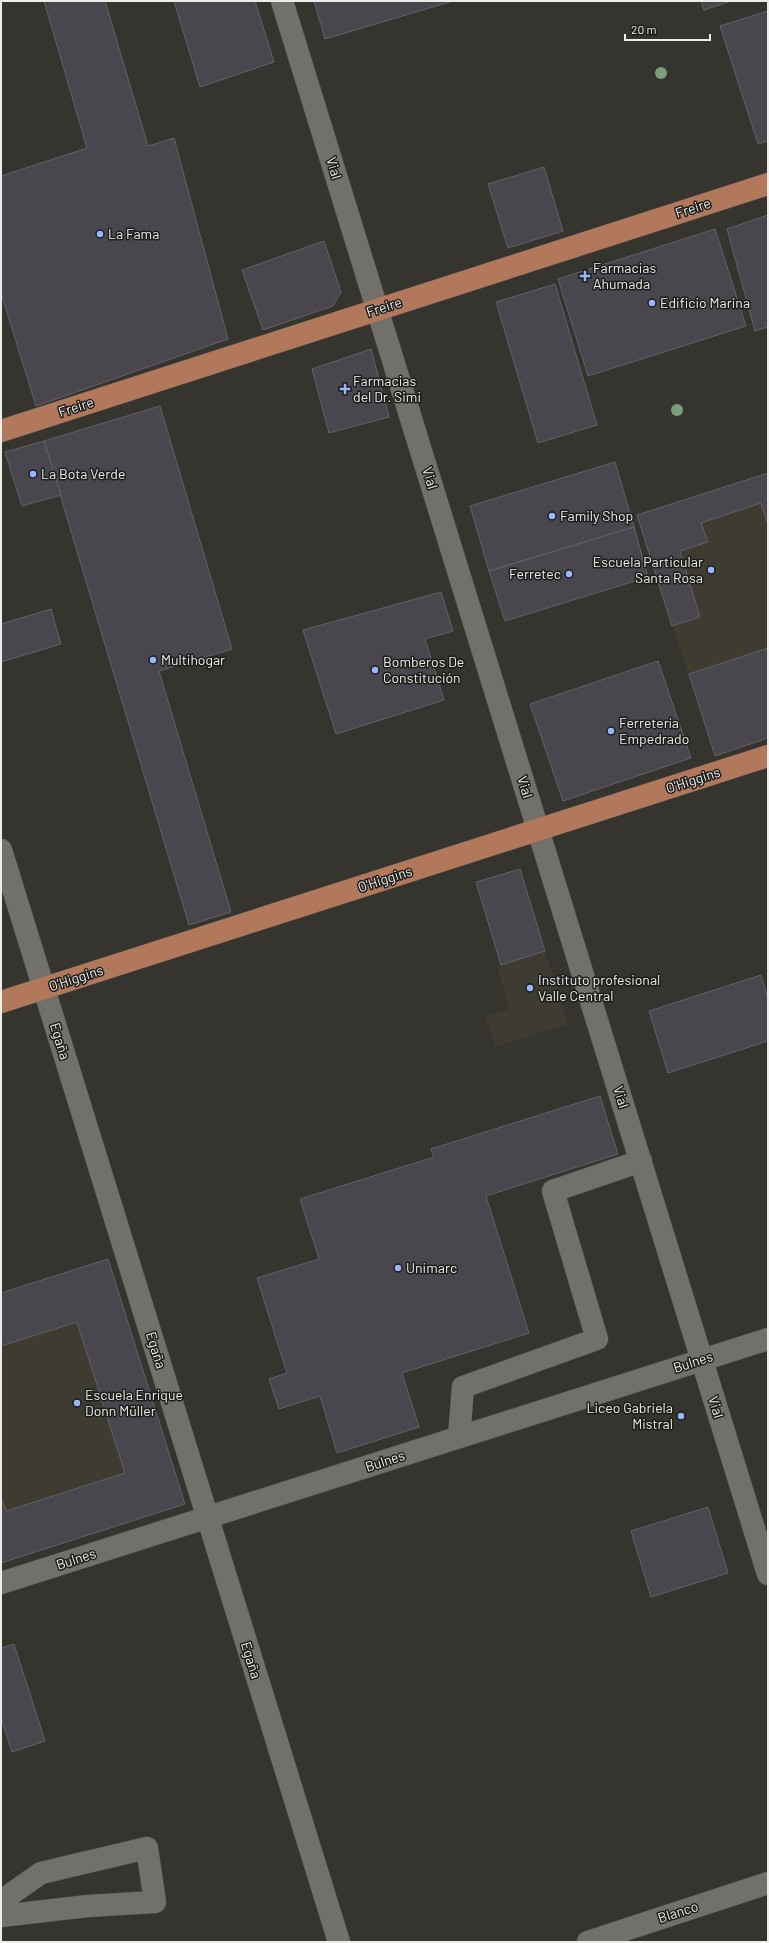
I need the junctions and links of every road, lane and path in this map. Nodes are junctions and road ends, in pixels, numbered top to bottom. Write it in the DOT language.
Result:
graph roads {
  1 [pos="282,1"];
  2 [pos="768,184"];
  3 [pos="377,310"];
  4 [pos="1,431"];
  5 [pos="768,756"];
  6 [pos="538,830"];
  7 [pos="1,850"];
  8 [pos="44,988"];
  9 [pos="1,1002"];
  10 [pos="640,1162"];
  11 [pos="768,1338"];
  12 [pos="702,1360"];
  13 [pos="459,1437"];
  14 [pos="207,1517"];
  15 [pos="768,1574"];
  16 [pos="1,1583"];
  17 [pos="768,1883"];
  18 [pos="1,1901"];
  19 [pos="1,1916"];
  20 [pos="339,1942"];
  21 [pos="588,1942"];
  1 -- 3 [label="street, Vial"];
  2 -- 3 [label="main road, Freire"];
  3 -- 4 [label="main road, Freire"];
  3 -- 6 [label="street, Vial"];
  5 -- 6 [label="main road, O'Higgins"];
  6 -- 8 [label="main road, O'Higgins"];
  6 -- 10 [label="street, Vial"];
  7 -- 8 [label="street, Egaña"];
  8 -- 9 [label="main road, O'Higgins"];
  8 -- 14 [label="street, Egaña"];
  10 -- 12 [label="street, Vial"];
  10 -- 13 [label="street"];
  11 -- 12 [label="street, Bulnes"];
  12 -- 13 [label="street, Bulnes"];
  12 -- 15 [label="street, Vial"];
  13 -- 14 [label="street, Bulnes"];
  14 -- 16 [label="street, Bulnes"];
  14 -- 20 [label="street, Egaña"];
  17 -- 21 [label="street, Blanco"];
  18 -- 19 [label="street"];
}
